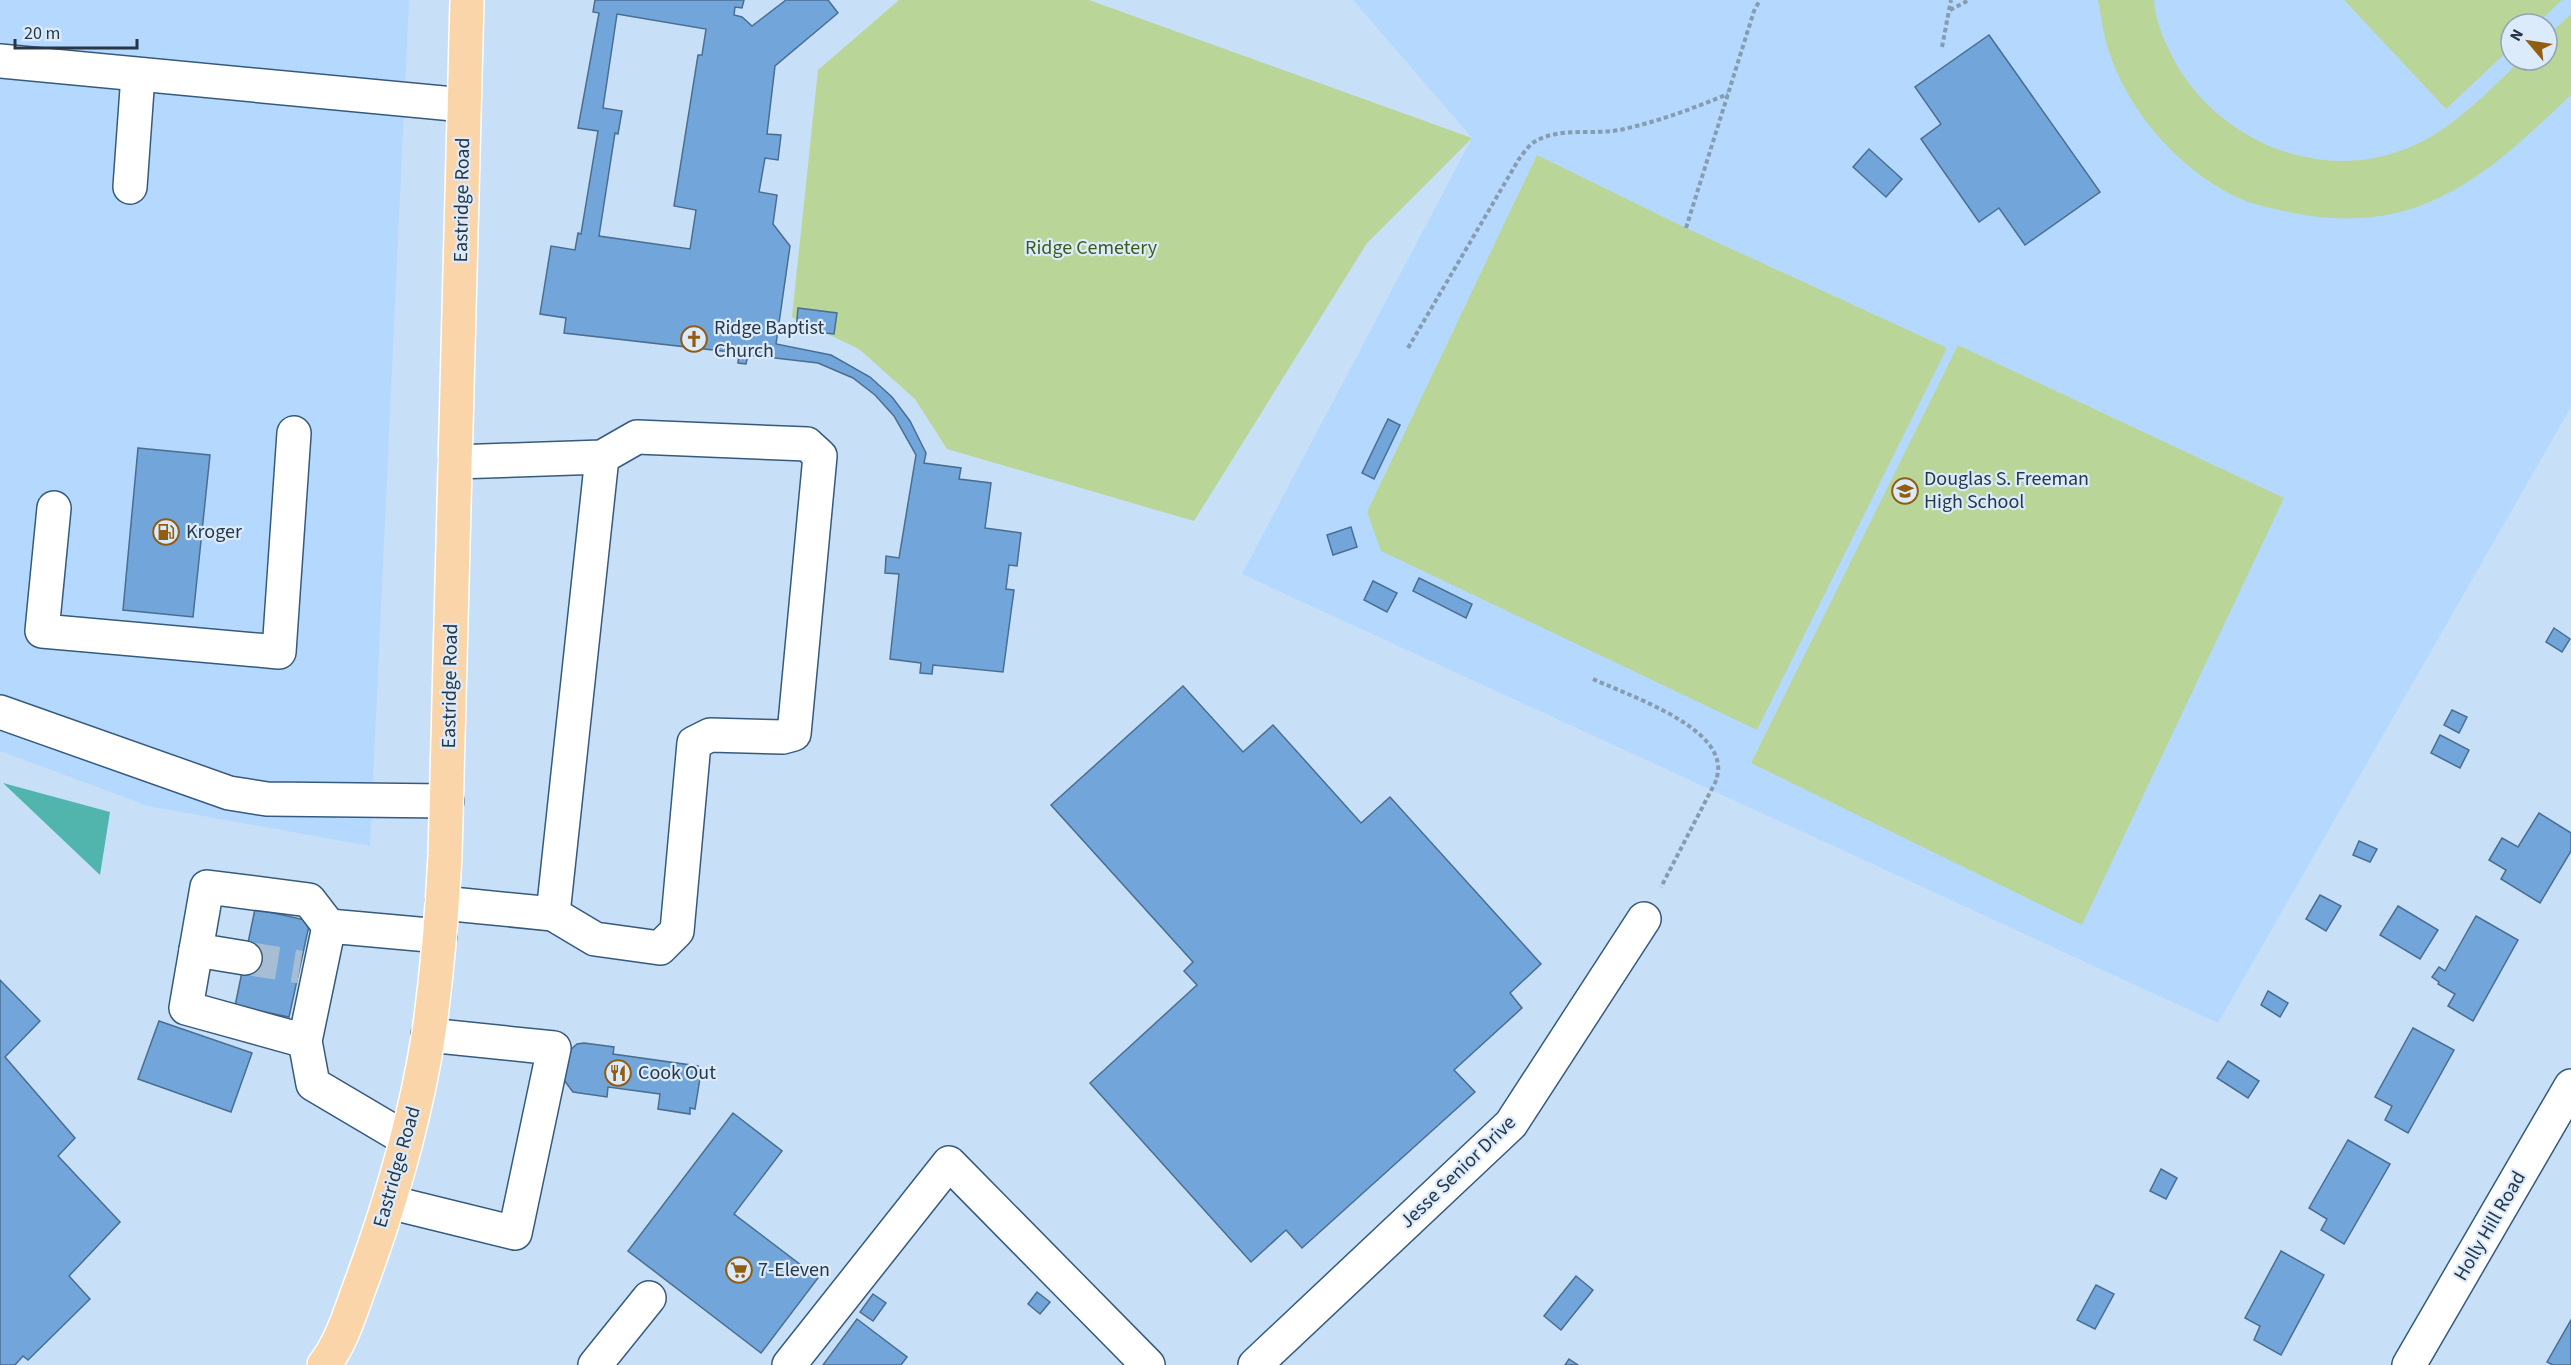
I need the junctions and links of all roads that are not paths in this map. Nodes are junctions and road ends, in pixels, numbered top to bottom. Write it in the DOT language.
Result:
graph roads {
  1 [pos="467,0"];
  2 [pos="0,61"];
  3 [pos="138,75"];
  4 [pos="464,105"];
  5 [pos="130,187"];
  6 [pos="294,433"];
  7 [pos="602,457"];
  8 [pos="455,462"];
  9 [pos="54,508"];
  10 [pos="0,711"];
  11 [pos="447,801"];
  12 [pos="442,903"];
  13 [pos="553,914"];
  14 [pos="1644,919"];
  15 [pos="329,926"];
  16 [pos="440,936"];
  17 [pos="196,950"];
  18 [pos="245,958"];
  19 [pos="428,1035"];
  20 [pos="305,1041"];
  21 [pos="2571,1086"];
  22 [pos="406,1139"];
  23 [pos="389,1202"];
  24 [pos="649,1298"];
  25 [pos="334,1363"];
  26 [pos="595,1365"];
  27 [pos="789,1365"];
  28 [pos="1148,1365"];
  29 [pos="1255,1365"];
  30 [pos="2409,1365"];
  1 -- 4 [label="main road, Eastridge Road"];
  2 -- 3 [label="street"];
  3 -- 4 [label="street"];
  3 -- 5 [label="street"];
  4 -- 8 [label="main road, Eastridge Road"];
  6 -- 9 [label="street"];
  7 -- 8 [label="street"];
  7 -- 13 [label="street"];
  7 -- 13 [label="street"];
  8 -- 11 [label="main road, Eastridge Road"];
  10 -- 11 [label="street"];
  11 -- 12 [label="main road, Eastridge Road"];
  12 -- 13 [label="street"];
  12 -- 16 [label="main road, Eastridge Road"];
  14 -- 29 [label="street, Jesse Senior Drive"];
  15 -- 16 [label="street"];
  15 -- 17 [label="street"];
  15 -- 20 [label="street"];
  16 -- 19 [label="main road, Eastridge Road"];
  17 -- 18 [label="street"];
  17 -- 20 [label="street"];
  19 -- 22 [label="main road, Eastridge Road"];
  19 -- 23 [label="street"];
  20 -- 22 [label="street"];
  21 -- 30 [label="street, Holly Hill Road"];
  22 -- 23 [label="main road, Eastridge Road"];
  23 -- 25 [label="main road, Eastridge Road"];
  24 -- 26 [label="street"];
  27 -- 28 [label="street"];
}
